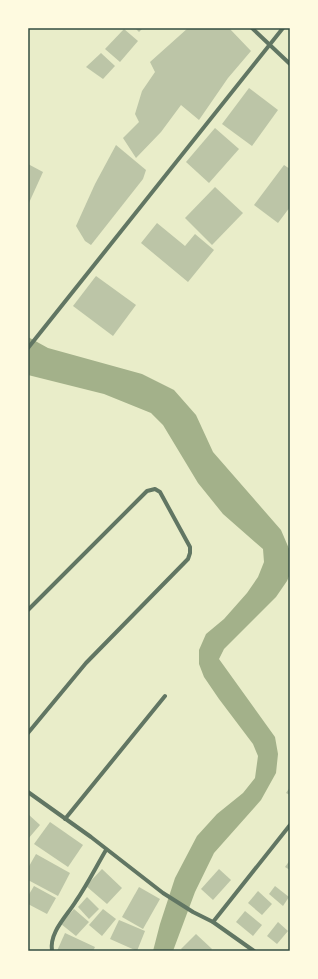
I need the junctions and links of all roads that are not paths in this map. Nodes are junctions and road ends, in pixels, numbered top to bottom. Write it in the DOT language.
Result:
graph roads {
  1 [pos="252,28"];
  2 [pos="283,28"];
  3 [pos="270,45"];
  4 [pos="290,64"];
  5 [pos="28,348"];
  6 [pos="28,610"];
  7 [pos="165,696"];
  8 [pos="28,733"];
  9 [pos="28,792"];
  10 [pos="65,819"];
  11 [pos="290,825"];
  12 [pos="106,850"];
  13 [pos="213,922"];
  14 [pos="52,951"];
  15 [pos="254,951"];
  1 -- 3 [label="street"];
  2 -- 3 [label="street"];
  3 -- 4 [label="street"];
  3 -- 5 [label="street"];
  6 -- 8 [label="street"];
  7 -- 10 [label="street"];
  9 -- 10 [label="street"];
  10 -- 12 [label="street"];
  11 -- 13 [label="street"];
  12 -- 13 [label="street"];
  12 -- 14 [label="street"];
  13 -- 15 [label="street"];
}
